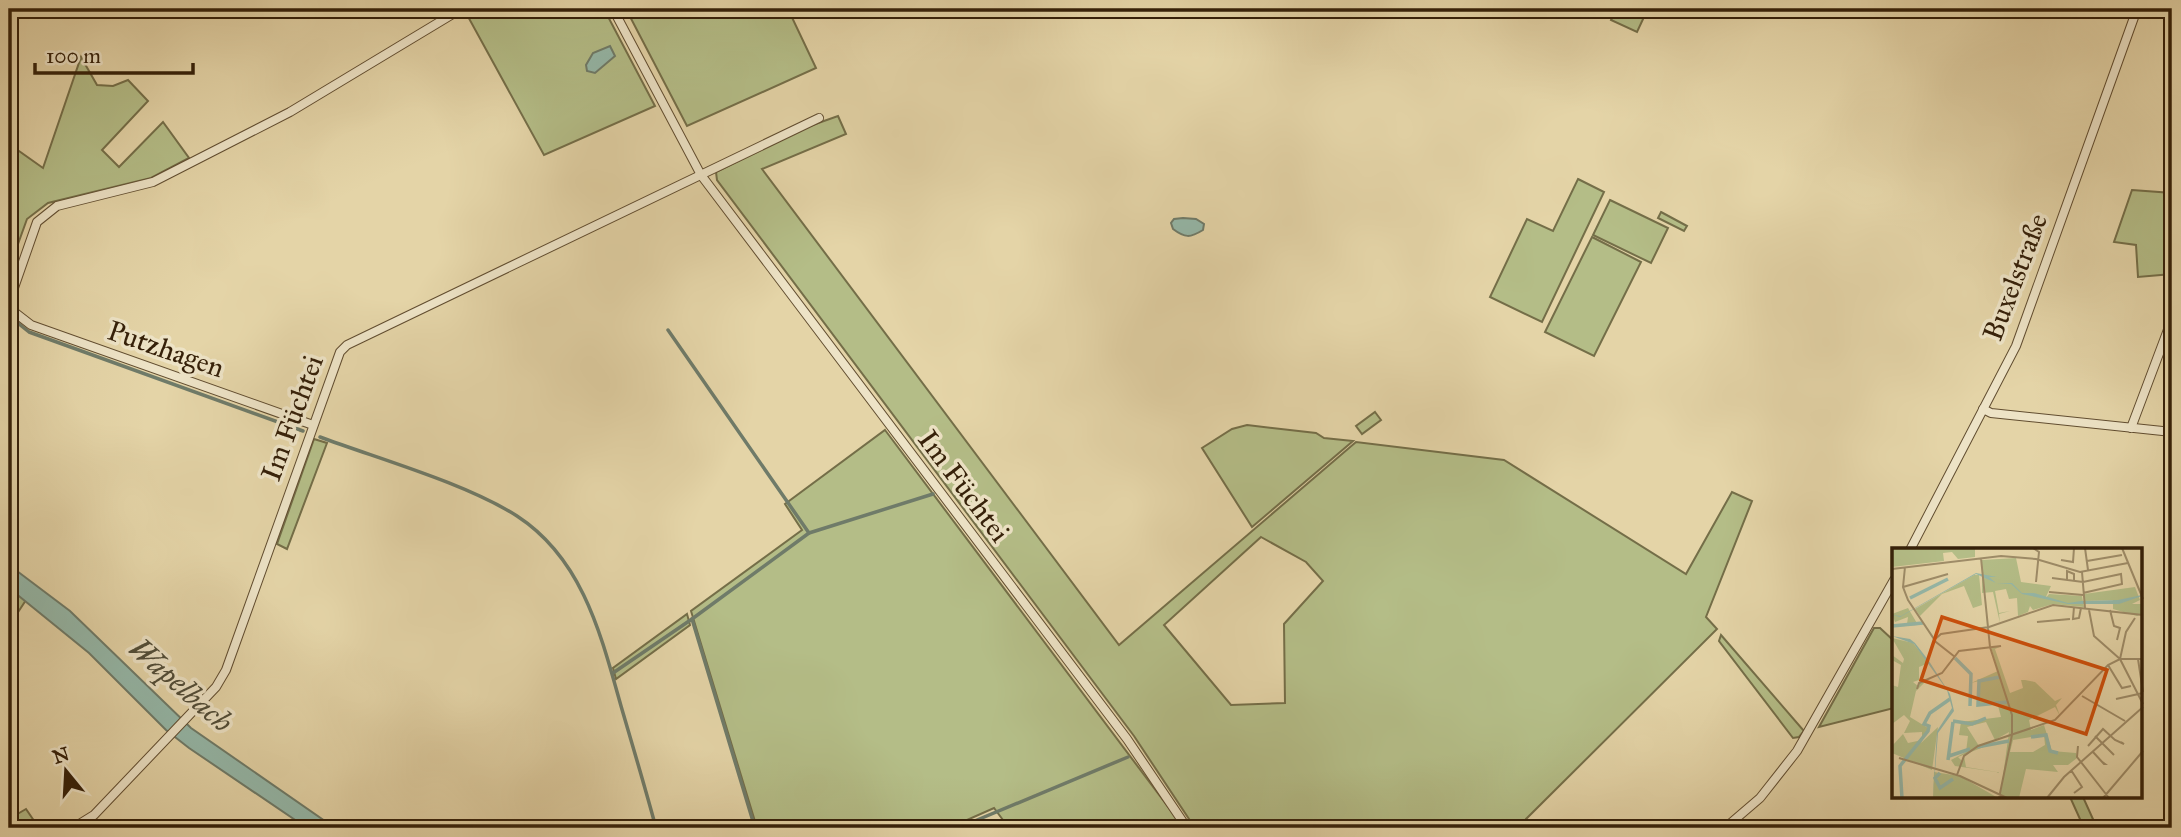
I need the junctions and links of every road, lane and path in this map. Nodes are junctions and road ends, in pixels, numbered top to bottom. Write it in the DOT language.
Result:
graph roads {
  1 [pos="461,9"];
  2 [pos="613,9"];
  3 [pos="2137,9"];
  4 [pos="819,118"];
  5 [pos="701,175"];
  6 [pos="9,302"];
  7 [pos="9,308"];
  8 [pos="2172,319"];
  9 [pos="1983,409"];
  10 [pos="313,425"];
  11 [pos="2131,428"];
  12 [pos="2172,432"];
  13 [pos="1911,548"];
  14 [pos="1892,584"];
  15 [pos="73,828"];
  16 [pos="1187,828"];
  17 [pos="1725,828"];
  1 -- 6 [label="street"];
  2 -- 5 [label="street, Im Füchtei"];
  3 -- 9 [label="street, Buxelstraße"];
  4 -- 5 [label="street, Im Füchtei"];
  5 -- 10 [label="street, Im Füchtei"];
  5 -- 16 [label="street, Im Füchtei"];
  7 -- 10 [label="street, Putzhagen"];
  8 -- 11 [label="street"];
  9 -- 11 [label="street"];
  9 -- 13 [label="street, Buxelstraße"];
  10 -- 15 [label="street, Im Füchtei"];
  11 -- 12 [label="street"];
  14 -- 17 [label="street"];
}
